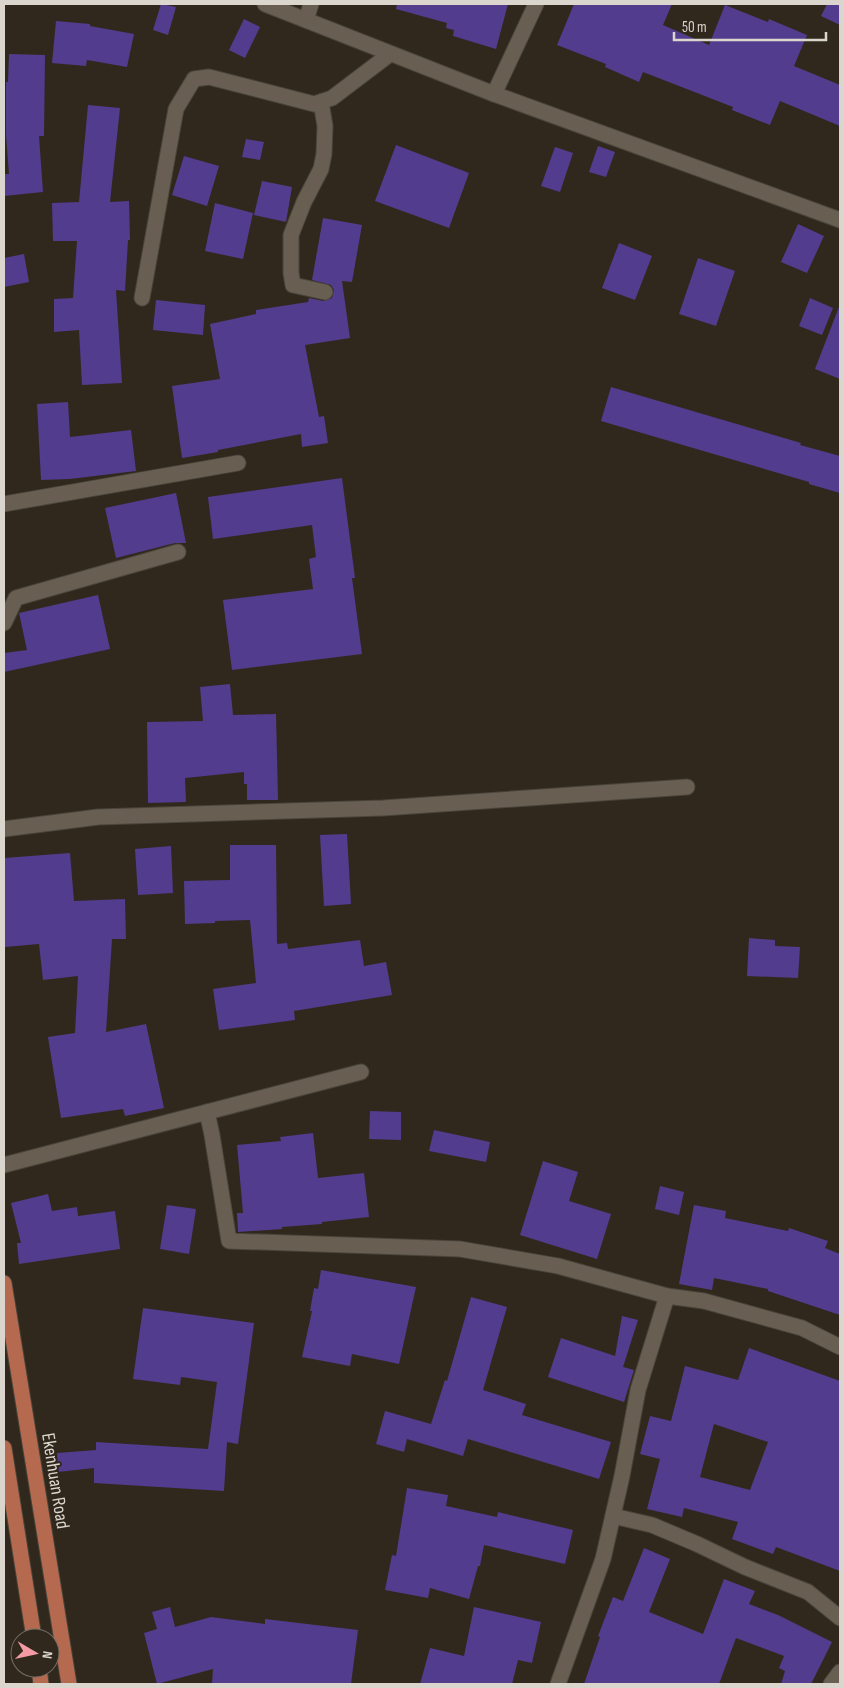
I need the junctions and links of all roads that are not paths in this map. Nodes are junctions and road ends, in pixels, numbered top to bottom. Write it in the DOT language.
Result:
graph roads {
  1 [pos="265,4"];
  2 [pos="311,4"];
  3 [pos="536,4"];
  4 [pos="306,20"];
  5 [pos="390,54"];
  6 [pos="494,94"];
  7 [pos="321,102"];
  8 [pos="840,220"];
  9 [pos="325,292"];
  10 [pos="142,298"];
  11 [pos="238,463"];
  12 [pos="4,504"];
  13 [pos="178,552"];
  14 [pos="4,623"];
  15 [pos="687,787"];
  16 [pos="4,829"];
  17 [pos="361,1072"];
  18 [pos="207,1112"];
  19 [pos="4,1165"];
  20 [pos="4,1283"];
  21 [pos="667,1296"];
  22 [pos="840,1347"];
  23 [pos="4,1448"];
  24 [pos="613,1516"];
  25 [pos="840,1618"];
  26 [pos="32,1628"];
  27 [pos="840,1672"];
  28 [pos="69,1684"];
  29 [pos="558,1684"];
  30 [pos="831,1684"];
  1 -- 4 [label="street"];
  2 -- 4 [label="street"];
  3 -- 6 [label="street"];
  4 -- 5 [label="street"];
  5 -- 6 [label="street"];
  5 -- 7 [label="street"];
  6 -- 8 [label="street"];
  7 -- 9 [label="street"];
  7 -- 10 [label="street"];
  11 -- 12 [label="street"];
  13 -- 14 [label="street"];
  15 -- 16 [label="street"];
  17 -- 18 [label="street"];
  18 -- 19 [label="street"];
  18 -- 21 [label="street"];
  20 -- 28 [label="main road, Ekenhuan Road"];
  21 -- 22 [label="street"];
  21 -- 24 [label="street"];
  23 -- 26 [label="main road"];
  24 -- 25 [label="street"];
  24 -- 29 [label="street"];
  27 -- 30 [label="street"];
}
